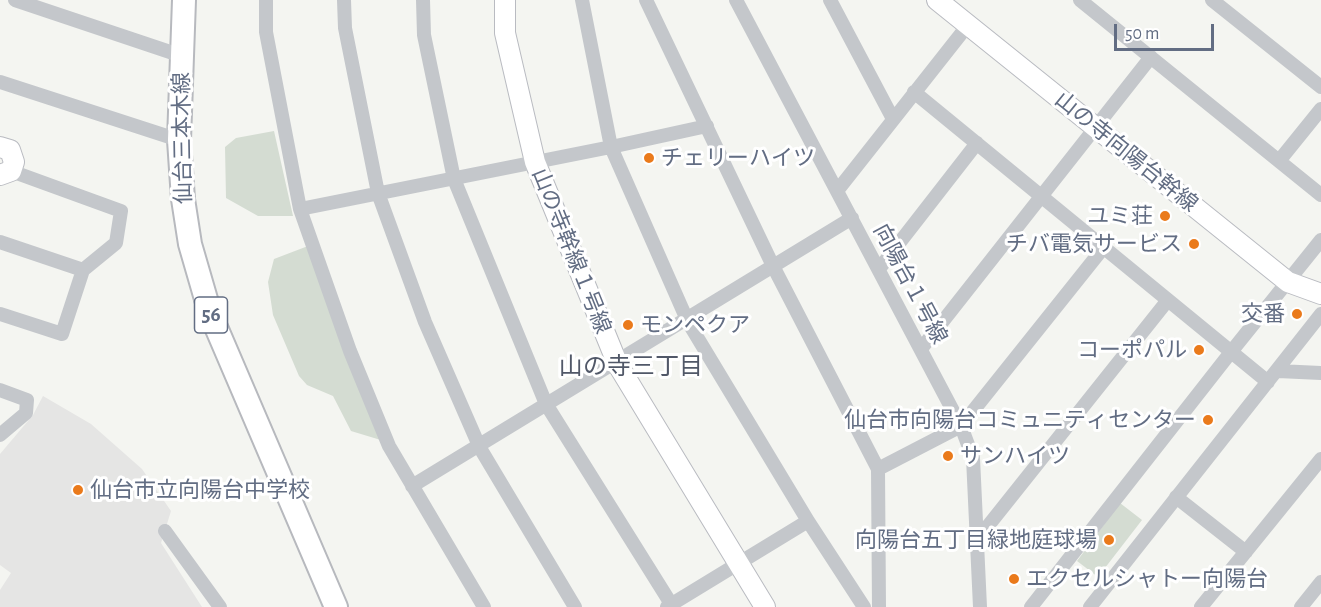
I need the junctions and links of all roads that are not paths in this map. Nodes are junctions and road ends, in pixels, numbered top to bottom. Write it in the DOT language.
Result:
graph roads {
  1 [pos="15,0"];
  2 [pos="184,0"];
  3 [pos="266,0"];
  4 [pos="344,0"];
  5 [pos="423,0"];
  6 [pos="506,0"];
  7 [pos="582,0"];
  8 [pos="646,0"];
  9 [pos="736,0"];
  10 [pos="830,0"];
  11 [pos="937,0"];
  12 [pos="1212,0"];
  13 [pos="1083,1"];
  14 [pos="968,25"];
  15 [pos="182,56"];
  16 [pos="1150,57"];
  17 [pos="0,82"];
  18 [pos="1321,87"];
  19 [pos="914,92"];
  20 [pos="1321,109"];
  21 [pos="893,119"];
  22 [pos="706,126"];
  23 [pos="1095,128"];
  24 [pos="179,140"];
  25 [pos="0,143"];
  26 [pos="977,143"];
  27 [pos="611,147"];
  28 [pos="1279,161"];
  29 [pos="535,162"];
  30 [pos="5,173"];
  31 [pos="454,179"];
  32 [pos="837,191"];
  33 [pos="378,193"];
  34 [pos="1321,195"];
  35 [pos="1041,196"];
  36 [pos="300,209"];
  37 [pos="852,219"];
  38 [pos="1321,240"];
  39 [pos="0,242"];
  40 [pos="1104,247"];
  41 [pos="773,266"];
  42 [pos="879,269"];
  43 [pos="83,270"];
  44 [pos="1288,282"];
  45 [pos="1321,294"];
  46 [pos="1168,300"];
  47 [pos="0,314"];
  48 [pos="1321,314"];
  49 [pos="686,319"];
  50 [pos="921,349"];
  51 [pos="1231,352"];
  52 [pos="616,362"];
  53 [pos="1278,371"];
  54 [pos="1321,373"];
  55 [pos="1268,382"];
  56 [pos="0,390"];
  57 [pos="546,404"];
  58 [pos="962,426"];
  59 [pos="0,435"];
  60 [pos="478,445"];
  61 [pos="1321,459"];
  62 [pos="878,469"];
  63 [pos="412,486"];
  64 [pos="1176,497"];
  65 [pos="808,521"];
  66 [pos="165,531"];
  67 [pos="975,541"];
  68 [pos="1246,552"];
  69 [pos="738,563"];
  70 [pos="1321,582"];
  71 [pos="670,606"];
  72 [pos="220,607"];
  73 [pos="336,607"];
  74 [pos="484,607"];
  75 [pos="575,607"];
  76 [pos="765,607"];
  77 [pos="864,607"];
  78 [pos="879,607"];
  79 [pos="980,607"];
  80 [pos="1031,607"];
  81 [pos="1090,607"];
  82 [pos="1201,607"];
  83 [pos="1301,607"];
  1 -- 15 [label="street"];
  2 -- 15 [label="main road, 仙台三本木線 / 56"];
  3 -- 36 [label="street"];
  4 -- 33 [label="street"];
  5 -- 31 [label="street"];
  6 -- 29 [label="street, 山の寺幹線１号線"];
  7 -- 27 [label="street"];
  8 -- 22 [label="street"];
  9 -- 32 [label="street, 向陽台１号線"];
  10 -- 21 [label="street"];
  11 -- 14 [label="street, 山の寺向陽台幹線"];
  12 -- 18 [label="street"];
  13 -- 16 [label="street"];
  14 -- 19 [label="street"];
  14 -- 23 [label="street, 山の寺向陽台幹線"];
  15 -- 24 [label="main road, 仙台三本木線 / 56"];
  16 -- 23 [label="street"];
  16 -- 28 [label="street"];
  17 -- 24 [label="street"];
  19 -- 21 [label="street"];
  19 -- 26 [label="street"];
  20 -- 28 [label="street"];
  21 -- 32 [label="street"];
  22 -- 27 [label="street"];
  22 -- 41 [label="street"];
  23 -- 35 [label="street"];
  23 -- 44 [label="street, 山の寺向陽台幹線"];
  24 -- 73 [label="main road, 仙台三本木線 / 56"];
  25 -- 30 [label="street"];
  26 -- 35 [label="street"];
  26 -- 42 [label="street"];
  27 -- 29 [label="street"];
  27 -- 49 [label="street"];
  28 -- 34 [label="street"];
  29 -- 31 [label="street"];
  29 -- 52 [label="street, 山の寺幹線１号線"];
  30 -- 43 [label="street"];
  31 -- 33 [label="street"];
  31 -- 57 [label="street"];
  32 -- 37 [label="street, 向陽台１号線"];
  33 -- 36 [label="street"];
  33 -- 60 [label="street"];
  35 -- 40 [label="street"];
  35 -- 50 [label="street"];
  36 -- 63 [label="street"];
  37 -- 41 [label="street"];
  37 -- 42 [label="street, 向陽台１号線"];
  38 -- 44 [label="street"];
  39 -- 43 [label="street"];
  40 -- 46 [label="street"];
  40 -- 58 [label="street"];
  41 -- 49 [label="street"];
  41 -- 62 [label="street"];
  42 -- 50 [label="street, 向陽台１号線"];
  43 -- 47 [label="street"];
  44 -- 45 [label="street, 山の寺向陽台幹線"];
  44 -- 51 [label="street"];
  46 -- 51 [label="street"];
  46 -- 67 [label="street"];
  48 -- 53 [label="street"];
  49 -- 52 [label="street"];
  49 -- 65 [label="street"];
  50 -- 58 [label="street, 向陽台１号線"];
  51 -- 55 [label="street"];
  51 -- 80 [label="street"];
  52 -- 57 [label="street"];
  52 -- 69 [label="street, 山の寺幹線１号線"];
  53 -- 54 [label="street"];
  53 -- 55 [label="street"];
  55 -- 64 [label="street"];
  56 -- 59 [label="street"];
  57 -- 60 [label="street"];
  57 -- 71 [label="street"];
  58 -- 62 [label="street"];
  58 -- 67 [label="street, 向陽台１号線"];
  60 -- 63 [label="street"];
  60 -- 75 [label="street"];
  61 -- 68 [label="street"];
  62 -- 78 [label="street"];
  63 -- 74 [label="street"];
  64 -- 68 [label="street"];
  64 -- 81 [label="street"];
  65 -- 69 [label="street"];
  65 -- 77 [label="street"];
  66 -- 72 [label="street"];
  67 -- 79 [label="street, 向陽台１号線"];
  68 -- 82 [label="street"];
  69 -- 71 [label="street"];
  69 -- 76 [label="street, 山の寺幹線１号線"];
  70 -- 83 [label="street"];
}
